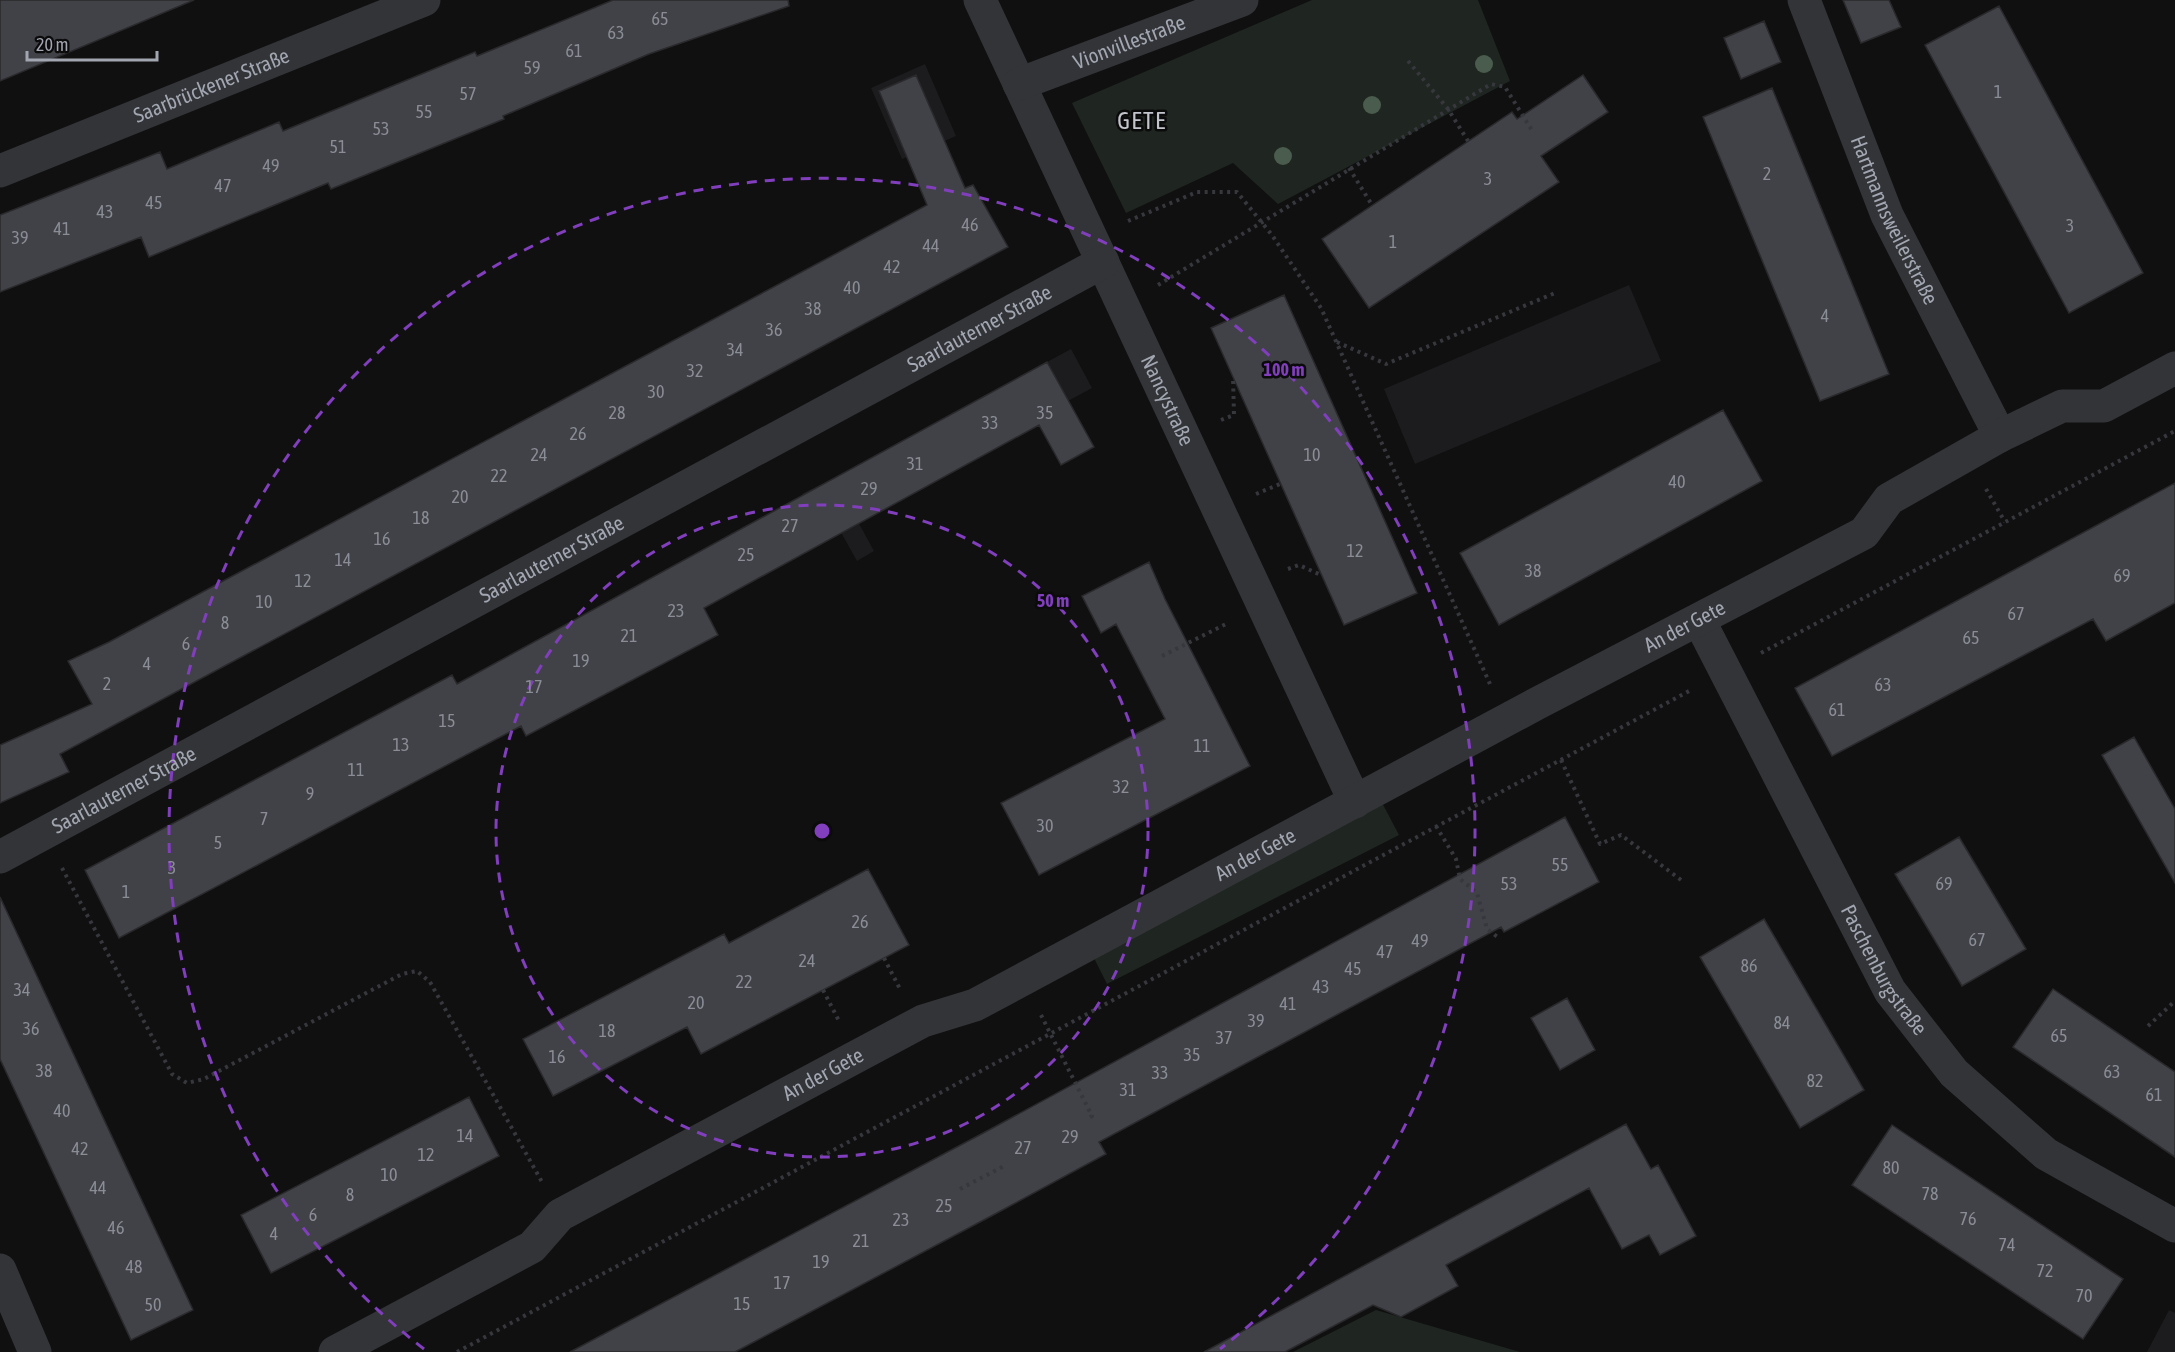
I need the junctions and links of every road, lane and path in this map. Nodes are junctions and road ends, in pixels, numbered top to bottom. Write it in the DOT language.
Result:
graph roads {
  1 [pos="424,0"];
  2 [pos="980,0"];
  3 [pos="1242,0"];
  4 [pos="1804,0"];
  5 [pos="1408,61"];
  6 [pos="1019,84"];
  7 [pos="1448,109"];
  8 [pos="1533,132"];
  9 [pos="1468,141"];
  10 [pos="1349,168"];
  11 [pos="0,171"];
  12 [pos="1372,205"];
  13 [pos="1261,222"];
  14 [pos="1097,249"];
  15 [pos="1555,293"];
  16 [pos="1124,306"];
  17 [pos="1336,342"];
  18 [pos="2175,368"];
  19 [pos="2175,431"];
  20 [pos="2000,436"];
  21 [pos="1264,605"];
  22 [pos="1699,620"];
  23 [pos="1162,656"];
  24 [pos="1726,672"];
  25 [pos="1507,720"];
  26 [pos="1561,760"];
  27 [pos="1356,802"];
  28 [pos="1436,826"];
  29 [pos="44,833"];
  30 [pos="0,857"];
  31 [pos="1682,880"];
  32 [pos="1498,938"];
  33 [pos="884,958"];
  34 [pos="1024,979"];
  35 [pos="899,987"];
  36 [pos="822,990"];
  37 [pos="2175,1000"];
  38 [pos="838,1020"];
  39 [pos="2148,1026"];
  40 [pos="1049,1034"];
  41 [pos="1087,1119"];
  42 [pos="1006,1165"];
  43 [pos="960,1189"];
  44 [pos="560,1215"];
  45 [pos="2175,1227"];
  46 [pos="0,1270"];
  47 [pos="35,1352"];
  48 [pos="335,1352"];
  49 [pos="457,1352"];
  1 -- 11 [label="street, Saarbrückener Straße"];
  2 -- 6 [label="street, Nancystraße"];
  3 -- 6 [label="street, Vionvillestraße"];
  4 -- 20 [label="street, Hartmannsweilerstraße"];
  5 -- 7 [label="path"];
  6 -- 14 [label="street, Nancystraße"];
  7 -- 8 [label="path"];
  7 -- 9 [label="path"];
  7 -- 10 [label="path"];
  10 -- 12 [label="path"];
  10 -- 13 [label="path"];
  13 -- 14 [label="path"];
  13 -- 16 [label="path"];
  13 -- 17 [label="path"];
  14 -- 16 [label="street, Nancystraße"];
  14 -- 29 [label="street, Saarlauterner Straße"];
  15 -- 17 [label="path"];
  16 -- 21 [label="street, Nancystraße"];
  17 -- 25 [label="path"];
  18 -- 20 [label="street, An der Gete"];
  19 -- 24 [label="path"];
  20 -- 22 [label="street, An der Gete"];
  21 -- 23 [label="path"];
  21 -- 27 [label="street, Nancystraße"];
  22 -- 24 [label="street, Paschenburgstraße"];
  22 -- 25 [label="street, An der Gete"];
  24 -- 26 [label="path"];
  24 -- 45 [label="street, Paschenburgstraße"];
  25 -- 27 [label="street, An der Gete"];
  26 -- 28 [label="path"];
  26 -- 31 [label="path"];
  27 -- 34 [label="street, An der Gete"];
  28 -- 32 [label="path"];
  28 -- 40 [label="path"];
  29 -- 30 [label="street, Saarlauterner Straße"];
  29 -- 44 [label="path"];
  33 -- 35 [label="path"];
  34 -- 40 [label="path"];
  34 -- 44 [label="street, An der Gete"];
  36 -- 38 [label="path"];
  37 -- 39 [label="path"];
  40 -- 41 [label="path"];
  40 -- 49 [label="path"];
  42 -- 43 [label="path"];
  44 -- 48 [label="street, An der Gete"];
  46 -- 47 [label="street"];
}
